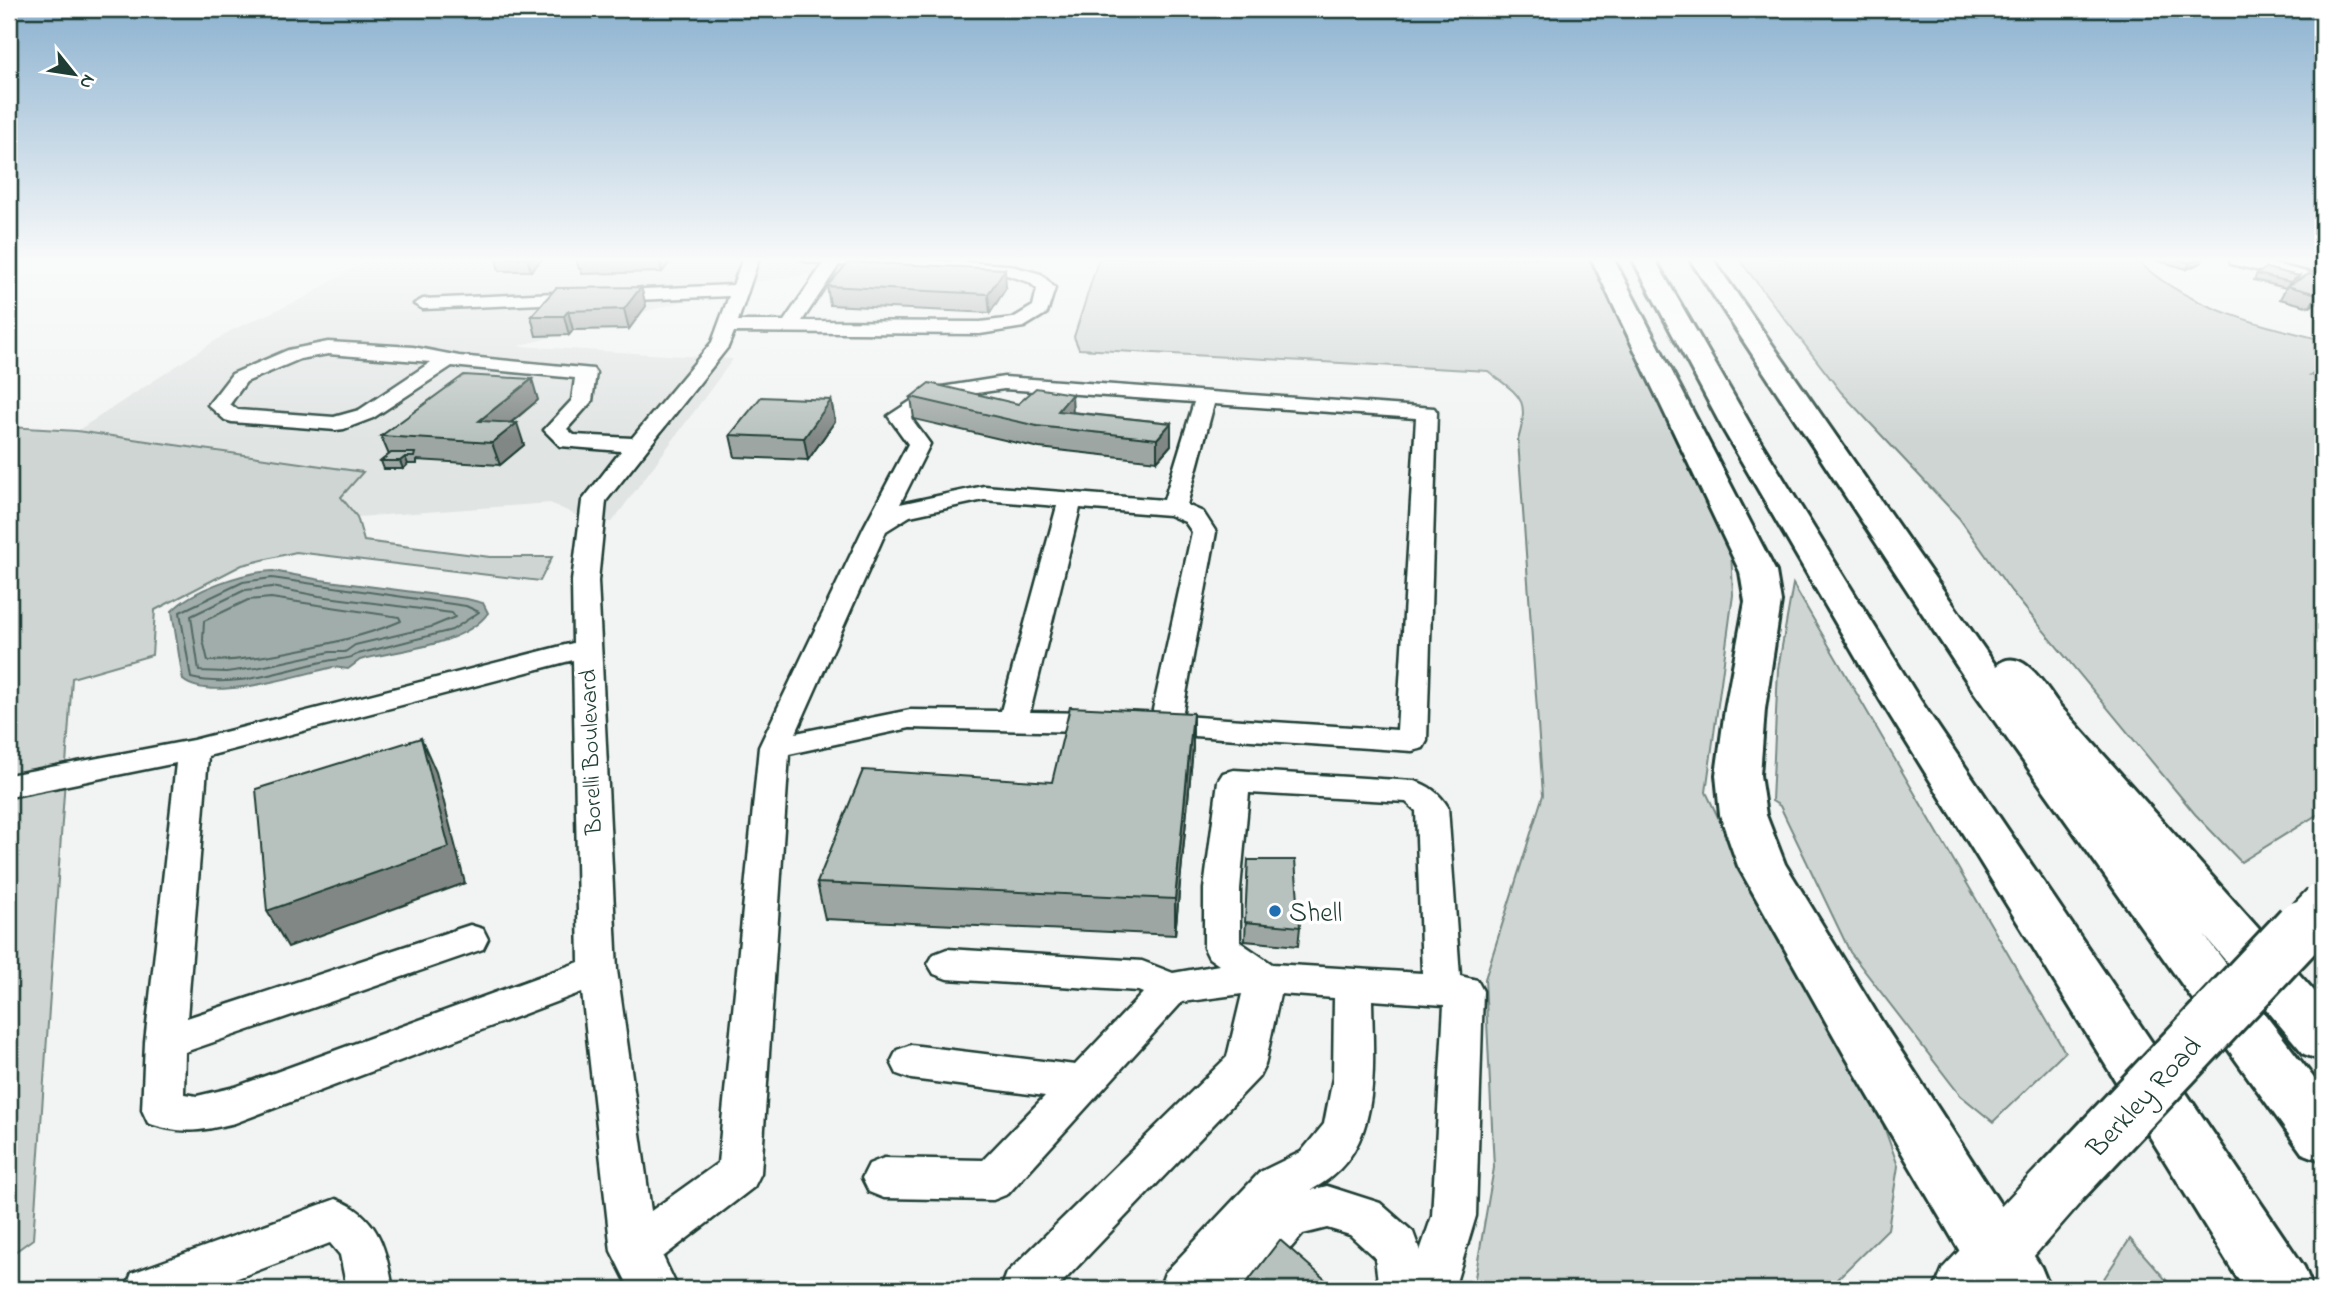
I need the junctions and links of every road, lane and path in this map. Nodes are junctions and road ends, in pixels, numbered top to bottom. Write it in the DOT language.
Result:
graph roads {
  1 [pos="730,319"];
  2 [pos="794,319"];
  3 [pos="1025,319"];
  4 [pos="1632,319"];
  5 [pos="1677,319"];
  6 [pos="1741,319"];
  7 [pos="1759,319"];
  8 [pos="790,325"];
  9 [pos="727,326"];
  10 [pos="448,360"];
  11 [pos="1206,397"];
  12 [pos="638,445"];
  13 [pos="1070,500"];
  14 [pos="1174,508"];
  15 [pos="876,527"];
  16 [pos="586,648"];
  17 [pos="1013,721"];
  18 [pos="1165,724"];
  19 [pos="774,747"];
  20 [pos="193,750"];
  21 [pos="9,786"];
  22 [pos="2323,904"];
  23 [pos="470,939"];
  24 [pos="947,964"];
  25 [pos="598,970"];
  26 [pos="1264,978"];
  27 [pos="1353,984"];
  28 [pos="1171,989"];
  29 [pos="1453,990"];
  30 [pos="2323,1038"];
  31 [pos="165,1042"];
  32 [pos="911,1062"];
  33 [pos="1083,1083"];
  34 [pos="2323,1135"];
  35 [pos="884,1178"];
  36 [pos="634,1251"];
  37 [pos="1993,1278"];
  38 [pos="149,1289"];
  39 [pos="370,1289"];
  40 [pos="655,1289"];
  41 [pos="1024,1289"];
  42 [pos="1182,1289"];
  43 [pos="1225,1289"];
  44 [pos="1402,1289"];
  45 [pos="1431,1289"];
  46 [pos="2281,1289"];
  1 -- 9 [label="street, Borelli Boulevard"];
  2 -- 8 [label="street"];
  3 -- 8 [label="street"];
  4 -- 37 [label="highway"];
  5 -- 46 [label="highway"];
  6 -- 34 [label="highway"];
  7 -- 30 [label="highway"];
  8 -- 9 [label="street"];
  9 -- 12 [label="street, Borelli Boulevard"];
  10 -- 10 [label="street"];
  10 -- 12 [label="street"];
  11 -- 14 [label="street"];
  11 -- 15 [label="street"];
  11 -- 18 [label="street"];
  12 -- 16 [label="street, Borelli Boulevard"];
  13 -- 14 [label="street"];
  13 -- 15 [label="street"];
  13 -- 17 [label="street"];
  14 -- 18 [label="street"];
  15 -- 19 [label="street"];
  16 -- 20 [label="street"];
  16 -- 25 [label="street, Borelli Boulevard"];
  17 -- 18 [label="street"];
  17 -- 19 [label="street"];
  19 -- 36 [label="street"];
  20 -- 21 [label="street"];
  20 -- 31 [label="street"];
  22 -- 37 [label="main road, Berkley Road, bridge"];
  23 -- 31 [label="street"];
  24 -- 28 [label="street"];
  25 -- 31 [label="street"];
  25 -- 36 [label="street, Borelli Boulevard"];
  26 -- 27 [label="street"];
  26 -- 28 [label="street"];
  26 -- 29 [label="street"];
  26 -- 41 [label="street"];
  27 -- 29 [label="street"];
  27 -- 42 [label="street"];
  28 -- 33 [label="street"];
  29 -- 45 [label="street"];
  32 -- 33 [label="street"];
  33 -- 35 [label="street"];
  36 -- 40 [label="street, Borelli Boulevard"];
  38 -- 39 [label="street"];
  43 -- 44 [label="street"];
}
